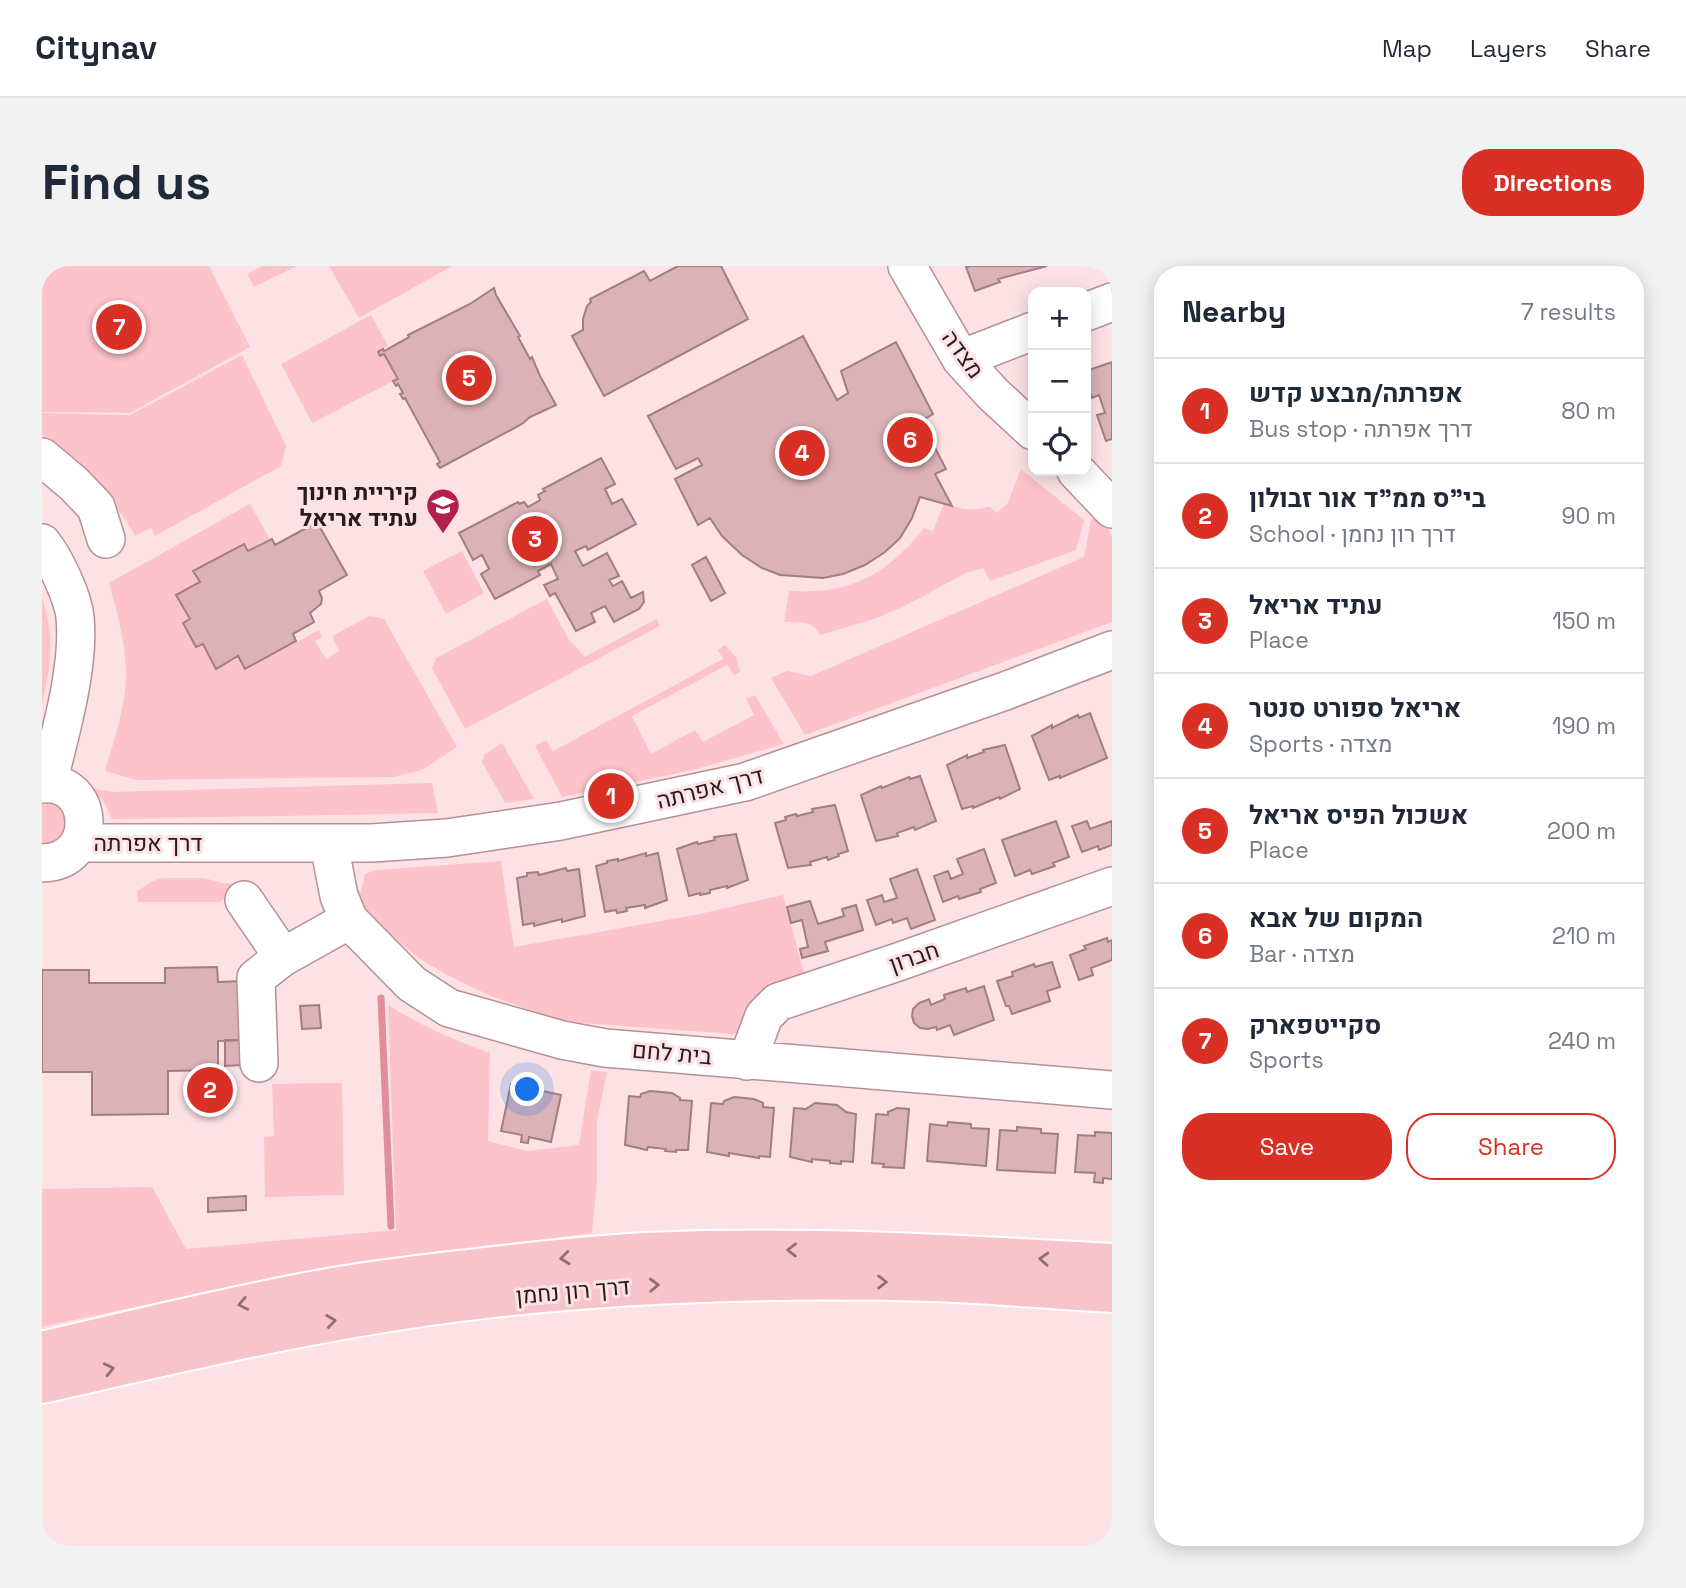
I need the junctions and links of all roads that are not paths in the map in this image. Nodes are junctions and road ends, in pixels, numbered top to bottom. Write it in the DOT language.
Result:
graph roads {
  1 [pos="907,266"];
  2 [pos="1112,302"];
  3 [pos="1091,310"];
  4 [pos="1028,333"];
  5 [pos="961,359"];
  6 [pos="1028,426"];
  7 [pos="42,457"];
  8 [pos="1081,476"];
  9 [pos="1112,509"];
  10 [pos="106,538"];
  11 [pos="42,543"];
  12 [pos="1112,650"];
  13 [pos="45,783"];
  14 [pos="80,843"];
  15 [pos="329,844"];
  16 [pos="42,863"];
  17 [pos="1112,886"];
  18 [pos="244,900"];
  19 [pos="349,920"];
  20 [pos="283,957"];
  21 [pos="747,1060"];
  22 [pos="260,1063"];
  23 [pos="1112,1090"];
  24 [pos="1112,1263"];
  25 [pos="1112,1293"];
  26 [pos="42,1351"];
  27 [pos="42,1384"];
  1 -- 5 [label="street, מצדה"];
  2 -- 3 [label="street"];
  4 -- 5 [label="street"];
  5 -- 6 [label="street, מצדה"];
  7 -- 10 [label="street"];
  8 -- 9 [label="street"];
  11 -- 13 [label="street"];
  12 -- 15 [label="street, דרך אפרתה"];
  13 -- 14 [label="street"];
  14 -- 15 [label="street, דרך אפרתה"];
  14 -- 16 [label="street"];
  15 -- 19 [label="street, בית לחם"];
  17 -- 21 [label="street, חברון"];
  18 -- 20 [label="street"];
  19 -- 20 [label="street"];
  19 -- 21 [label="street, בית לחם"];
  20 -- 22 [label="street"];
  21 -- 23 [label="street, בית לחם"];
  24 -- 26 [label="main road, דרך רון נחמן, one-way"];
  27 -- 25 [label="main road, דרך רון נחמן, one-way"];
}
